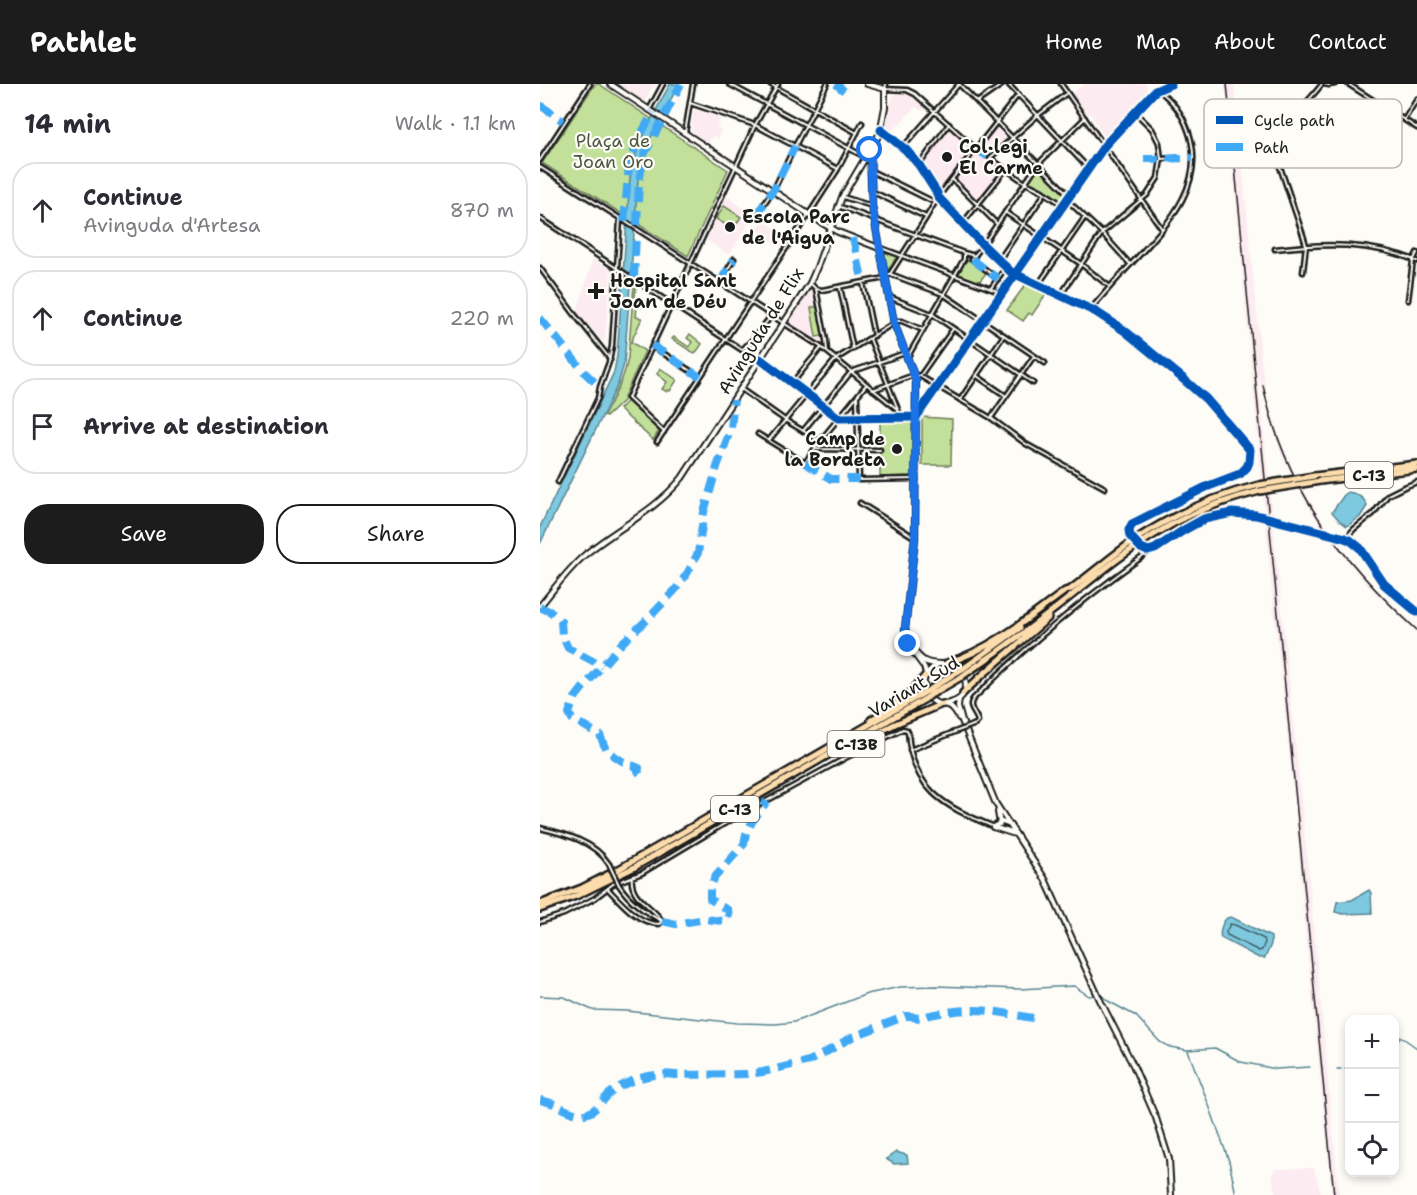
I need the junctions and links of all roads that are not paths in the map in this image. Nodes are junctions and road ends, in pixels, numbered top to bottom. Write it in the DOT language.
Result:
graph roads {
  1 [pos="590,84"];
  2 [pos="610,84"];
  3 [pos="663,84"];
  4 [pos="693,84"];
  5 [pos="729,84"];
  6 [pos="771,84"];
  7 [pos="827,84"];
  8 [pos="867,84"];
  9 [pos="959,84"];
  10 [pos="1005,84"];
  11 [pos="1061,84"];
  12 [pos="1171,84"];
  13 [pos="1323,84"];
  14 [pos="1335,84"];
  15 [pos="1348,84"];
  16 [pos="777,85"];
  17 [pos="876,87"];
  18 [pos="885,87"];
  19 [pos="1157,89"];
  20 [pos="1067,93"];
  21 [pos="1018,95"];
  22 [pos="884,97"];
  23 [pos="1310,99"];
  24 [pos="1371,99"];
  25 [pos="1417,99"];
  26 [pos="977,102"];
  27 [pos="690,103"];
  28 [pos="766,104"];
  29 [pos="815,108"];
  30 [pos="652,111"];
  31 [pos="935,112"];
  32 [pos="1135,112"];
  33 [pos="1037,116"];
  34 [pos="1085,118"];
  35 [pos="1404,120"];
  36 [pos="996,122"];
  37 [pos="862,123"];
  38 [pos="949,124"];
  39 [pos="755,125"];
  40 [pos="806,126"];
  41 [pos="1417,128"];
  42 [pos="881,130"];
  43 [pos="685,133"];
  44 [pos="857,133"];
  45 [pos="1012,137"];
  46 [pos="1062,141"];
  47 [pos="1105,145"];
  48 [pos="795,146"];
  49 [pos="903,147"];
  50 [pos="849,148"];
  51 [pos="975,148"];
  52 [pos="870,150"];
  53 [pos="865,157"];
  54 [pos="1177,158"];
  55 [pos="1161,159"];
  56 [pos="540,160"];
  57 [pos="1038,164"];
  58 [pos="919,165"];
  59 [pos="736,166"];
  60 [pos="540,167"];
  61 [pos="1280,168"];
  62 [pos="838,169"];
  63 [pos="1006,169"];
  64 [pos="1089,169"];
  65 [pos="871,171"];
  66 [pos="952,179"];
  67 [pos="1024,182"];
  68 [pos="773,190"];
  69 [pos="871,191"];
  70 [pos="1045,193"];
  71 [pos="1070,196"];
  72 [pos="842,197"];
  73 [pos="938,197"];
  74 [pos="1067,200"];
  75 [pos="1142,200"];
  76 [pos="936,202"];
  77 [pos="977,205"];
  78 [pos="1063,205"];
  79 [pos="872,206"];
  80 [pos="838,207"];
  81 [pos="1005,212"];
  82 [pos="809,214"];
  83 [pos="756,216"];
  84 [pos="1085,217"];
  85 [pos="540,218"];
  86 [pos="926,218"];
  87 [pos="620,220"];
  88 [pos="875,220"];
  89 [pos="962,223"];
  90 [pos="1024,224"];
  91 [pos="997,225"];
  92 [pos="830,228"];
  93 [pos="1162,229"];
  94 [pos="1102,234"];
  95 [pos="914,235"];
  96 [pos="1041,236"];
  97 [pos="983,245"];
  98 [pos="1305,245"];
  99 [pos="880,248"];
  100 [pos="1275,249"];
  101 [pos="1062,251"];
  102 [pos="964,253"];
  103 [pos="1417,253"];
  104 [pos="901,255"];
  105 [pos="975,256"];
  106 [pos="734,259"];
  107 [pos="964,259"];
  108 [pos="972,259"];
  109 [pos="999,260"];
  110 [pos="1415,260"];
  111 [pos="690,263"];
  112 [pos="1081,264"];
  113 [pos="1130,264"];
  114 [pos="1006,267"];
  115 [pos="540,268"];
  116 [pos="617,268"];
  117 [pos="1303,272"];
  118 [pos="1015,274"];
  119 [pos="955,275"];
  120 [pos="887,276"];
  121 [pos="998,279"];
  122 [pos="720,282"];
  123 [pos="863,283"];
  124 [pos="810,284"];
  125 [pos="1038,285"];
  126 [pos="840,287"];
  127 [pos="1110,287"];
  128 [pos="991,288"];
  129 [pos="816,289"];
  130 [pos="1002,292"];
  131 [pos="943,294"];
  132 [pos="1060,296"];
  133 [pos="889,297"];
  134 [pos="1408,300"];
  135 [pos="750,301"];
  136 [pos="672,304"];
  137 [pos="1090,310"];
  138 [pos="932,314"];
  139 [pos="772,315"];
  140 [pos="983,321"];
  141 [pos="784,323"];
  142 [pos="894,323"];
  143 [pos="953,329"];
  144 [pos="923,330"];
  145 [pos="1004,335"];
  146 [pos="874,336"];
  147 [pos="870,338"];
  148 [pos="725,339"];
  149 [pos="970,339"];
  150 [pos="612,343"];
  151 [pos="652,345"];
  152 [pos="821,347"];
  153 [pos="602,348"];
  154 [pos="853,349"];
  155 [pos="826,351"];
  156 [pos="905,352"];
  157 [pos="992,354"];
  158 [pos="1034,356"];
  159 [pos="907,358"];
  160 [pos="760,359"];
  161 [pos="836,359"];
  162 [pos="610,360"];
  163 [pos="879,363"];
  164 [pos="1045,363"];
  165 [pos="851,372"];
  166 [pos="914,375"];
  167 [pos="1021,375"];
  168 [pos="921,376"];
  169 [pos="976,376"];
  170 [pos="700,377"];
  171 [pos="792,383"];
  172 [pos="1033,383"];
  173 [pos="866,385"];
  174 [pos="888,385"];
  175 [pos="938,386"];
  176 [pos="741,389"];
  177 [pos="873,390"];
  178 [pos="807,394"];
  179 [pos="857,395"];
  180 [pos="1006,396"];
  181 [pos="960,400"];
  182 [pos="824,406"];
  183 [pos="916,406"];
  184 [pos="923,406"];
  185 [pos="897,409"];
  186 [pos="901,417"];
  187 [pos="916,417"];
  188 [pos="839,418"];
  189 [pos="858,418"];
  190 [pos="992,418"];
  191 [pos="785,420"];
  192 [pos="803,431"];
  193 [pos="663,432"];
  194 [pos="758,434"];
  195 [pos="769,440"];
  196 [pos="820,441"];
  197 [pos="657,442"];
  198 [pos="815,449"];
  199 [pos="858,450"];
  200 [pos="880,450"];
  201 [pos="1417,462"];
  202 [pos="1417,469"];
  203 [pos="916,479"];
  204 [pos="558,482"];
  205 [pos="1417,482"];
  206 [pos="1105,488"];
  207 [pos="1260,488"];
  208 [pos="860,503"];
  209 [pos="1132,537"];
  210 [pos="1346,538"];
  211 [pos="915,540"];
  212 [pos="1141,548"];
  213 [pos="1152,550"];
  214 [pos="1123,556"];
  215 [pos="1071,589"];
  216 [pos="540,606"];
  217 [pos="1417,612"];
  218 [pos="906,627"];
  219 [pos="908,644"];
  220 [pos="921,658"];
  221 [pos="947,663"];
  222 [pos="937,664"];
  223 [pos="966,670"];
  224 [pos="926,675"];
  225 [pos="963,693"];
  226 [pos="923,697"];
  227 [pos="958,699"];
  228 [pos="943,704"];
  229 [pos="962,722"];
  230 [pos="910,750"];
  231 [pos="794,769"];
  232 [pos="773,788"];
  233 [pos="999,809"];
  234 [pos="1008,823"];
  235 [pos="1000,824"];
  236 [pos="993,827"];
  237 [pos="540,828"];
  238 [pos="1003,830"];
  239 [pos="1016,834"];
  240 [pos="632,876"];
  241 [pos="608,889"];
  242 [pos="540,904"];
  243 [pos="540,909"];
  244 [pos="662,921"];
  245 [pos="540,922"];
  246 [pos="1171,1195"];
  1 -- 56 [label="street"];
  2 -- 30 [label="main road"];
  3 -- 30 [label="street"];
  4 -- 27 [label="street"];
  5 -- 28 [label="street"];
  6 -- 16 [label="street"];
  7 -- 29 [label="street"];
  8 -- 17 [label="main road"];
  9 -- 26 [label="street"];
  9 -- 31 [label="street"];
  10 -- 21 [label="street"];
  10 -- 26 [label="street"];
  11 -- 20 [label="street"];
  12 -- 19 [label="street"];
  13 -- 14 [label="street"];
  13 -- 23 [label="street"];
  15 -- 24 [label="street"];
  16 -- 28 [label="street"];
  16 -- 29 [label="street"];
  17 -- 18 [label="main road"];
  17 -- 22 [label="main road"];
  18 -- 22 [label="main road, Avinguda de Flix"];
  18 -- 31 [label="street"];
  19 -- 32 [label="street"];
  19 -- 93 [label="street"];
  20 -- 33 [label="street"];
  20 -- 34 [label="street"];
  21 -- 33 [label="street"];
  21 -- 36 [label="street"];
  22 -- 42 [label="main road, Avinguda de Flix"];
  25 -- 35 [label="street"];
  26 -- 36 [label="street"];
  27 -- 39 [label="street"];
  27 -- 43 [label="street"];
  28 -- 39 [label="street"];
  28 -- 40 [label="street"];
  29 -- 40 [label="street"];
  29 -- 44 [label="street"];
  30 -- 43 [label="main road"];
  31 -- 38 [label="street"];
  31 -- 49 [label="street"];
  32 -- 47 [label="street"];
  32 -- 55 [label="street"];
  33 -- 45 [label="street"];
  33 -- 46 [label="street"];
  34 -- 46 [label="street"];
  34 -- 47 [label="street"];
  35 -- 41 [label="street"];
  36 -- 45 [label="street"];
  36 -- 51 [label="street"];
  37 -- 44 [label="street"];
  38 -- 51 [label="street"];
  38 -- 58 [label="street"];
  39 -- 48 [label="street"];
  39 -- 59 [label="street"];
  40 -- 48 [label="street"];
  40 -- 50 [label="street"];
  42 -- 49 [label="street"];
  42 -- 52 [label="main road, Avinguda de Flix"];
  43 -- 59 [label="main road"];
  44 -- 50 [label="street"];
  45 -- 57 [label="street"];
  45 -- 63 [label="street"];
  46 -- 57 [label="street"];
  46 -- 64 [label="street"];
  47 -- 64 [label="street"];
  47 -- 75 [label="street"];
  48 -- 62 [label="street"];
  48 -- 68 [label="street"];
  49 -- 58 [label="street"];
  50 -- 53 [label="street"];
  50 -- 62 [label="street"];
  51 -- 66 [label="street"];
  52 -- 53 [label="main road, Avinguda de Flix"];
  52 -- 65 [label="main road"];
  53 -- 72 [label="main road, Avinguda de Flix"];
  54 -- 55 [label="street"];
  55 -- 75 [label="street"];
  57 -- 67 [label="street"];
  57 -- 71 [label="street"];
  58 -- 73 [label="street"];
  59 -- 68 [label="main road"];
  59 -- 111 [label="street"];
  60 -- 87 [label="street"];
  61 -- 98 [label="street"];
  62 -- 82 [label="street"];
  63 -- 67 [label="street"];
  63 -- 77 [label="street"];
  64 -- 71 [label="street"];
  65 -- 69 [label="main road"];
  65 -- 76 [label="street"];
  66 -- 73 [label="street"];
  66 -- 77 [label="street"];
  67 -- 70 [label="street"];
  67 -- 81 [label="street"];
  68 -- 82 [label="main road"];
  68 -- 83 [label="street"];
  69 -- 79 [label="main road"];
  69 -- 86 [label="street"];
  70 -- 78 [label="street"];
  70 -- 90 [label="street"];
  71 -- 74 [label="street"];
  72 -- 79 [label="street"];
  72 -- 80 [label="main road, Avinguda de Flix"];
  73 -- 76 [label="street"];
  73 -- 89 [label="street"];
  74 -- 78 [label="street"];
  74 -- 84 [label="street"];
  75 -- 93 [label="street"];
  75 -- 94 [label="street"];
  76 -- 86 [label="street"];
  77 -- 89 [label="street"];
  77 -- 91 [label="street"];
  78 -- 96 [label="street"];
  79 -- 88 [label="main road"];
  80 -- 88 [label="street"];
  80 -- 92 [label="main road, Avinguda de Flix"];
  81 -- 90 [label="street"];
  81 -- 91 [label="street"];
  82 -- 92 [label="main road"];
  82 -- 135 [label="street"];
  84 -- 94 [label="street"];
  84 -- 101 [label="street"];
  85 -- 116 [label="street"];
  86 -- 95 [label="street"];
  87 -- 111 [label="street"];
  87 -- 116 [label="street"];
  88 -- 95 [label="street"];
  88 -- 99 [label="main road"];
  89 -- 97 [label="street"];
  90 -- 96 [label="street"];
  90 -- 109 [label="street"];
  91 -- 97 [label="street"];
  92 -- 99 [label="main road"];
  92 -- 124 [label="main road, Avinguda de Flix"];
  93 -- 113 [label="street"];
  94 -- 112 [label="street"];
  94 -- 113 [label="street"];
  95 -- 102 [label="street"];
  95 -- 104 [label="street"];
  96 -- 101 [label="street"];
  96 -- 118 [label="street"];
  97 -- 105 [label="street"];
  97 -- 109 [label="street"];
  98 -- 100 [label="street"];
  98 -- 110 [label="street"];
  98 -- 117 [label="street"];
  99 -- 104 [label="street"];
  99 -- 120 [label="main road"];
  101 -- 112 [label="street"];
  101 -- 125 [label="street"];
  102 -- 105 [label="street"];
  102 -- 107 [label="street"];
  103 -- 110 [label="street"];
  104 -- 119 [label="street"];
  104 -- 120 [label="street"];
  105 -- 108 [label="street"];
  106 -- 122 [label="street"];
  107 -- 108 [label="street"];
  107 -- 119 [label="street"];
  108 -- 121 [label="street"];
  109 -- 114 [label="street"];
  110 -- 134 [label="street"];
  111 -- 122 [label="street"];
  111 -- 136 [label="street"];
  112 -- 127 [label="street"];
  112 -- 132 [label="street"];
  113 -- 127 [label="street"];
  114 -- 118 [label="street"];
  114 -- 121 [label="street"];
  115 -- 153 [label="street"];
  116 -- 136 [label="street"];
  116 -- 150 [label="street"];
  118 -- 125 [label="street"];
  118 -- 130 [label="street"];
  119 -- 128 [label="street"];
  119 -- 131 [label="street"];
  120 -- 123 [label="street"];
  120 -- 131 [label="street"];
  120 -- 133 [label="main road"];
  121 -- 128 [label="street"];
  122 -- 135 [label="street"];
  123 -- 126 [label="street"];
  123 -- 146 [label="street"];
  124 -- 129 [label="street"];
  124 -- 141 [label="main road, Avinguda de Flix"];
  125 -- 132 [label="street"];
  126 -- 129 [label="street"];
  126 -- 154 [label="street"];
  127 -- 137 [label="street"];
  128 -- 130 [label="street"];
  129 -- 155 [label="street"];
  130 -- 140 [label="street"];
  131 -- 138 [label="street"];
  131 -- 140 [label="street"];
  132 -- 137 [label="street"];
  133 -- 138 [label="street"];
  133 -- 142 [label="main road"];
  135 -- 139 [label="street"];
  135 -- 148 [label="street"];
  136 -- 148 [label="street"];
  136 -- 151 [label="street"];
  137 -- 209 [label="street"];
  138 -- 143 [label="street"];
  138 -- 144 [label="street"];
  139 -- 141 [label="street"];
  139 -- 148 [label="street"];
  140 -- 145 [label="street"];
  140 -- 149 [label="street"];
  141 -- 152 [label="street"];
  141 -- 160 [label="main road, Avinguda de Flix"];
  142 -- 144 [label="street"];
  142 -- 146 [label="street"];
  142 -- 156 [label="main road"];
  143 -- 149 [label="street"];
  143 -- 168 [label="street"];
  144 -- 159 [label="street"];
  145 -- 157 [label="street"];
  145 -- 158 [label="street"];
  146 -- 147 [label="street"];
  147 -- 154 [label="street"];
  147 -- 163 [label="street"];
  148 -- 170 [label="street"];
  149 -- 157 [label="street"];
  149 -- 175 [label="street"];
  150 -- 153 [label="street"];
  150 -- 162 [label="street"];
  151 -- 170 [label="street"];
  151 -- 193 [label="street"];
  152 -- 155 [label="street"];
  152 -- 171 [label="street"];
  153 -- 162 [label="street"];
  154 -- 161 [label="street"];
  155 -- 161 [label="street"];
  156 -- 159 [label="main road"];
  156 -- 163 [label="street"];
  157 -- 167 [label="street"];
  157 -- 169 [label="street"];
  158 -- 164 [label="street"];
  158 -- 167 [label="street"];
  159 -- 166 [label="main road"];
  160 -- 171 [label="street"];
  160 -- 176 [label="main road, Avinguda de Flix"];
  161 -- 165 [label="street"];
  161 -- 178 [label="street"];
  162 -- 204 [label="street"];
  163 -- 165 [label="street"];
  163 -- 174 [label="street"];
  165 -- 173 [label="street"];
  165 -- 182 [label="street"];
  166 -- 168 [label="street"];
  166 -- 174 [label="street"];
  166 -- 183 [label="main road"];
  167 -- 172 [label="street"];
  167 -- 180 [label="street"];
  168 -- 175 [label="street"];
  169 -- 180 [label="street"];
  169 -- 181 [label="street"];
  170 -- 193 [label="street"];
  171 -- 178 [label="street"];
  173 -- 177 [label="street"];
  173 -- 179 [label="street"];
  174 -- 177 [label="street"];
  174 -- 185 [label="street"];
  175 -- 181 [label="street"];
  175 -- 184 [label="street"];
  176 -- 191 [label="street"];
  176 -- 216 [label="main road, Avinguda de Flix"];
  177 -- 185 [label="street"];
  178 -- 182 [label="street"];
  178 -- 191 [label="street"];
  179 -- 188 [label="street"];
  179 -- 189 [label="street"];
  180 -- 190 [label="street"];
  181 -- 190 [label="street"];
  182 -- 188 [label="street"];
  182 -- 192 [label="street"];
  183 -- 184 [label="street"];
  183 -- 187 [label="main road"];
  184 -- 187 [label="street"];
  185 -- 186 [label="street"];
  186 -- 187 [label="street"];
  186 -- 189 [label="street"];
  187 -- 203 [label="main road"];
  188 -- 189 [label="street"];
  188 -- 196 [label="street"];
  189 -- 199 [label="street"];
  190 -- 206 [label="street"];
  191 -- 192 [label="street"];
  191 -- 195 [label="street"];
  192 -- 196 [label="street"];
  193 -- 197 [label="street"];
  194 -- 195 [label="street"];
  195 -- 198 [label="street"];
  196 -- 198 [label="street"];
  198 -- 199 [label="street"];
  199 -- 200 [label="street"];
  199 -- 203 [label="street"];
  201 -- 207 [label="highway, C-13, bridge"];
  202 -- 207 [label="highway, C-13, bridge"];
  203 -- 211 [label="main road"];
  205 -- 210 [label="street"];
  207 -- 214 [label="highway, Variant Sud / C-13"];
  207 -- 215 [label="highway, C-13"];
  208 -- 211 [label="street"];
  210 -- 213 [label="street, bridge"];
  210 -- 217 [label="street"];
  211 -- 218 [label="main road"];
  212 -- 213 [label="street"];
  213 -- 230 [label="street, bridge"];
  214 -- 223 [label="highway, Variant Sud / C-13"];
  214 -- 225 [label="highway"];
  215 -- 221 [label="highway"];
  215 -- 223 [label="highway, Variant Sud / C-13"];
  218 -- 219 [label="main road"];
  218 -- 220 [label="main road"];
  219 -- 220 [label="main road"];
  219 -- 224 [label="main road"];
  220 -- 222 [label="main road"];
  221 -- 222 [label="main road"];
  221 -- 225 [label="main road"];
  222 -- 224 [label="main road"];
  223 -- 226 [label="highway, Variant Sud / C-13, bridge"];
  224 -- 228 [label="main road"];
  224 -- 231 [label="highway, C-13B"];
  225 -- 227 [label="main road"];
  226 -- 231 [label="highway, Variant Sud / C-13"];
  226 -- 232 [label="highway, Variant Sud / C-13"];
  227 -- 228 [label="main road"];
  227 -- 229 [label="main road"];
  228 -- 229 [label="main road"];
  228 -- 232 [label="highway, C-13B"];
  229 -- 233 [label="main road"];
  230 -- 236 [label="street"];
  230 -- 240 [label="street"];
  231 -- 242 [label="highway, C-13"];
  232 -- 243 [label="highway, Variant Sud / C-13"];
  233 -- 234 [label="main road"];
  233 -- 235 [label="main road"];
  234 -- 235 [label="main road"];
  234 -- 238 [label="main road"];
  234 -- 239 [label="main road"];
  235 -- 236 [label="main road"];
  236 -- 238 [label="main road"];
  237 -- 244 [label="street, bridge"];
  238 -- 239 [label="main road"];
  239 -- 246 [label="main road"];
  240 -- 241 [label="street"];
  240 -- 244 [label="street"];
  241 -- 244 [label="street"];
  241 -- 245 [label="street"];
}
